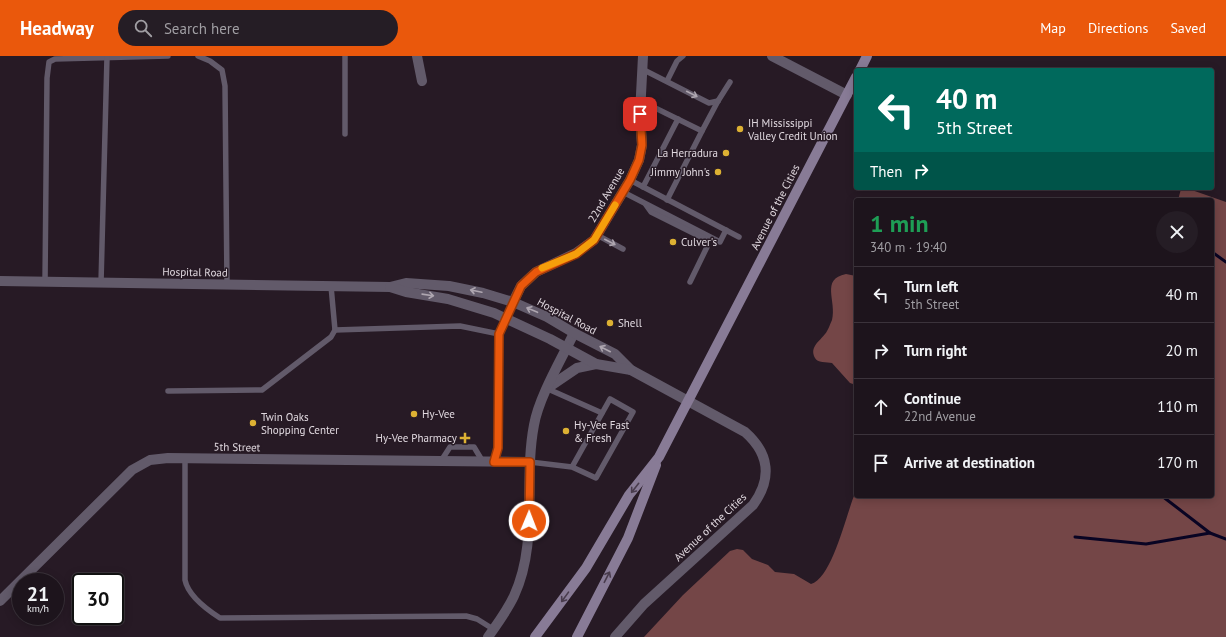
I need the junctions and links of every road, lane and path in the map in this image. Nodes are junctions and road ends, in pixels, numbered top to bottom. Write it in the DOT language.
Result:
graph roads {
  1 [pos="168,56"];
  2 [pos="198,56"];
  3 [pos="345,56"];
  4 [pos="418,56"];
  5 [pos="643,56"];
  6 [pos="684,56"];
  7 [pos="772,56"];
  8 [pos="867,56"];
  9 [pos="107,57"];
  10 [pos="861,68"];
  11 [pos="642,69"];
  12 [pos="422,81"];
  13 [pos="667,81"];
  14 [pos="854,81"];
  15 [pos="730,82"];
  16 [pos="847,95"];
  17 [pos="641,100"];
  18 [pos="718,100"];
  19 [pos="678,119"];
  20 [pos="702,131"];
  21 [pos="345,134"];
  22 [pos="630,180"];
  23 [pos="643,188"];
  24 [pos="622,192"];
  25 [pos="667,200"];
  26 [pos="644,203"];
  27 [pos="778,227"];
  28 [pos="726,230"];
  29 [pos="597,236"];
  30 [pos="739,237"];
  31 [pos="623,248"];
  32 [pos="0,281"];
  33 [pos="45,282"];
  34 [pos="690,282"];
  35 [pos="102,283"];
  36 [pos="227,284"];
  37 [pos="331,286"];
  38 [pos="390,287"];
  39 [pos="513,302"];
  40 [pos="506,318"];
  41 [pos="335,330"];
  42 [pos="574,333"];
  43 [pos="499,334"];
  44 [pos="567,348"];
  45 [pos="596,364"];
  46 [pos="631,370"];
  47 [pos="704,370"];
  48 [pos="548,389"];
  49 [pos="168,391"];
  50 [pos="688,401"];
  51 [pos="602,413"];
  52 [pos="185,458"];
  53 [pos="659,458"];
  54 [pos="441,462"];
  55 [pos="483,462"];
  56 [pos="494,462"];
  57 [pos="530,462"];
  58 [pos="572,467"];
  59 [pos="0,601"];
  60 [pos="490,633"];
  61 [pos="535,637"];
  62 [pos="577,637"];
  63 [pos="614,637"];
  1 -- 9 [label="lane"];
  2 -- 36 [label="lane"];
  3 -- 21 [label="lane"];
  4 -- 12 [label="street"];
  5 -- 11 [label="street, 22nd Avenue"];
  6 -- 13 [label="lane"];
  7 -- 16 [label="street"];
  8 -- 10 [label="main road"];
  9 -- 33 [label="lane"];
  9 -- 35 [label="lane"];
  11 -- 13 [label="lane"];
  11 -- 17 [label="street, 22nd Avenue"];
  13 -- 18 [label="lane, one-way"];
  14 -- 16 [label="main road, Avenue of the Cities"];
  15 -- 18 [label="lane"];
  16 -- 47 [label="main road, Avenue of the Cities"];
  17 -- 19 [label="lane"];
  17 -- 22 [label="street, 22nd Avenue"];
  18 -- 20 [label="lane"];
  19 -- 20 [label="lane"];
  19 -- 23 [label="lane"];
  20 -- 25 [label="lane"];
  22 -- 23 [label="lane"];
  22 -- 24 [label="street, 22nd Avenue"];
  23 -- 25 [label="lane"];
  24 -- 26 [label="lane"];
  24 -- 29 [label="street, 22nd Avenue"];
  25 -- 28 [label="lane"];
  26 -- 28 [label="lane"];
  26 -- 34 [label="lane"];
  27 -- 47 [label="main road, Avenue of the Cities"];
  28 -- 30 [label="lane"];
  29 -- 31 [label="lane, one-way"];
  29 -- 39 [label="street, 22nd Avenue"];
  32 -- 33 [label="street, Hospital Road"];
  33 -- 35 [label="street, Hospital Road"];
  35 -- 36 [label="street, Hospital Road"];
  36 -- 37 [label="street, Hospital Road"];
  37 -- 38 [label="street, Hospital Road"];
  37 -- 41 [label="lane"];
  39 -- 38 [label="street, Hospital Road, one-way"];
  38 -- 40 [label="street, Hospital Road, one-way"];
  39 -- 40 [label="lane"];
  42 -- 39 [label="street, Hospital Road, one-way"];
  40 -- 43 [label="lane"];
  40 -- 44 [label="street, Hospital Road"];
  41 -- 43 [label="lane"];
  41 -- 49 [label="lane"];
  42 -- 44 [label="street"];
  46 -- 42 [label="street, Hospital Road, one-way"];
  43 -- 56 [label="lane"];
  44 -- 45 [label="street, Hospital Road"];
  44 -- 48 [label="street"];
  45 -- 46 [label="street, Hospital Road"];
  45 -- 48 [label="street"];
  46 -- 50 [label="street, Hospital Road"];
  47 -- 50 [label="main road, Avenue of the Cities"];
  48 -- 51 [label="lane"];
  48 -- 57 [label="street"];
  50 -- 53 [label="main road, Avenue of the Cities"];
  50 -- 63 [label="street, Avenue of the Cities"];
  51 -- 58 [label="lane"];
  51 -- 58 [label="lane"];
  52 -- 54 [label="street, 5th Street"];
  52 -- 59 [label="street, 5th Street"];
  52 -- 60 [label="lane"];
  53 -- 61 [label="main road, Avenue of the Cities, one-way"];
  62 -- 53 [label="main road, Avenue of the Cities, one-way"];
  54 -- 55 [label="street, 5th Street"];
  54 -- 55 [label="lane"];
  55 -- 56 [label="street, 5th Street"];
  56 -- 57 [label="street, 5th Street"];
  57 -- 58 [label="lane"];
  57 -- 60 [label="street"];
}
